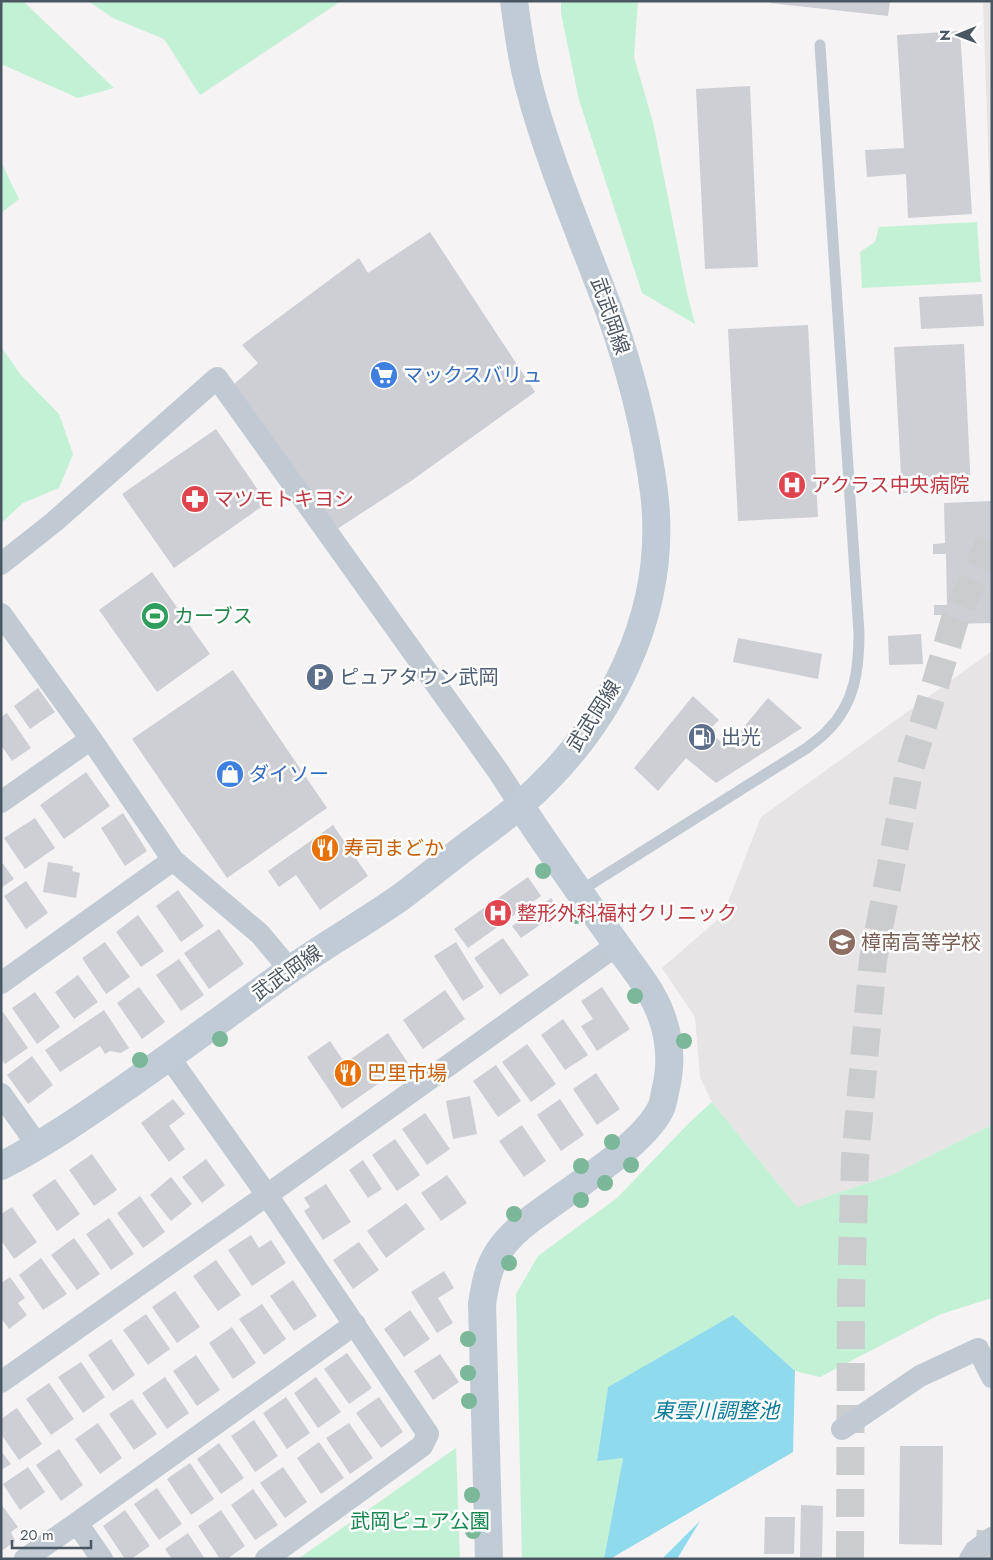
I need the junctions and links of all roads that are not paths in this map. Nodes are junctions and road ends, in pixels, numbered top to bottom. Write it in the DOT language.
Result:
graph roads {
  1 [pos="514,1"];
  2 [pos="820,45"];
  3 [pos="1,564"];
  4 [pos="2,616"];
  5 [pos="91,739"];
  6 [pos="1,802"];
  7 [pos="520,805"];
  8 [pos="174,860"];
  9 [pos="580,891"];
  10 [pos="617,945"];
  11 [pos="290,970"];
  12 [pos="1,983"];
  13 [pos="169,1057"];
  14 [pos="1,1094"];
  15 [pos="38,1146"];
  16 [pos="1,1166"];
  17 [pos="267,1196"];
  18 [pos="355,1324"];
  19 [pos="992,1377"];
  20 [pos="1,1382"];
  21 [pos="842,1428"];
  22 [pos="77,1523"];
  23 [pos="992,1538"];
  24 [pos="25,1559"];
  25 [pos="102,1559"];
  26 [pos="266,1559"];
  27 [pos="489,1559"];
  28 [pos="970,1559"];
  1 -- 7 [label="street, 武武岡線"];
  2 -- 9 [label="lane"];
  3 -- 7 [label="street"];
  4 -- 5 [label="street"];
  5 -- 6 [label="street"];
  5 -- 8 [label="street"];
  7 -- 9 [label="street"];
  7 -- 11 [label="street, 武武岡線"];
  8 -- 11 [label="street"];
  8 -- 12 [label="street"];
  9 -- 10 [label="street"];
  10 -- 17 [label="street"];
  10 -- 27 [label="street"];
  11 -- 13 [label="street, 武武岡線"];
  13 -- 15 [label="street, 武武岡線"];
  13 -- 17 [label="street"];
  14 -- 15 [label="street"];
  15 -- 16 [label="street, 武武岡線"];
  17 -- 18 [label="street"];
  17 -- 20 [label="street"];
  18 -- 22 [label="street"];
  18 -- 26 [label="street"];
  19 -- 21 [label="street"];
  22 -- 24 [label="street"];
  22 -- 25 [label="street"];
  23 -- 28 [label="street"];
}
